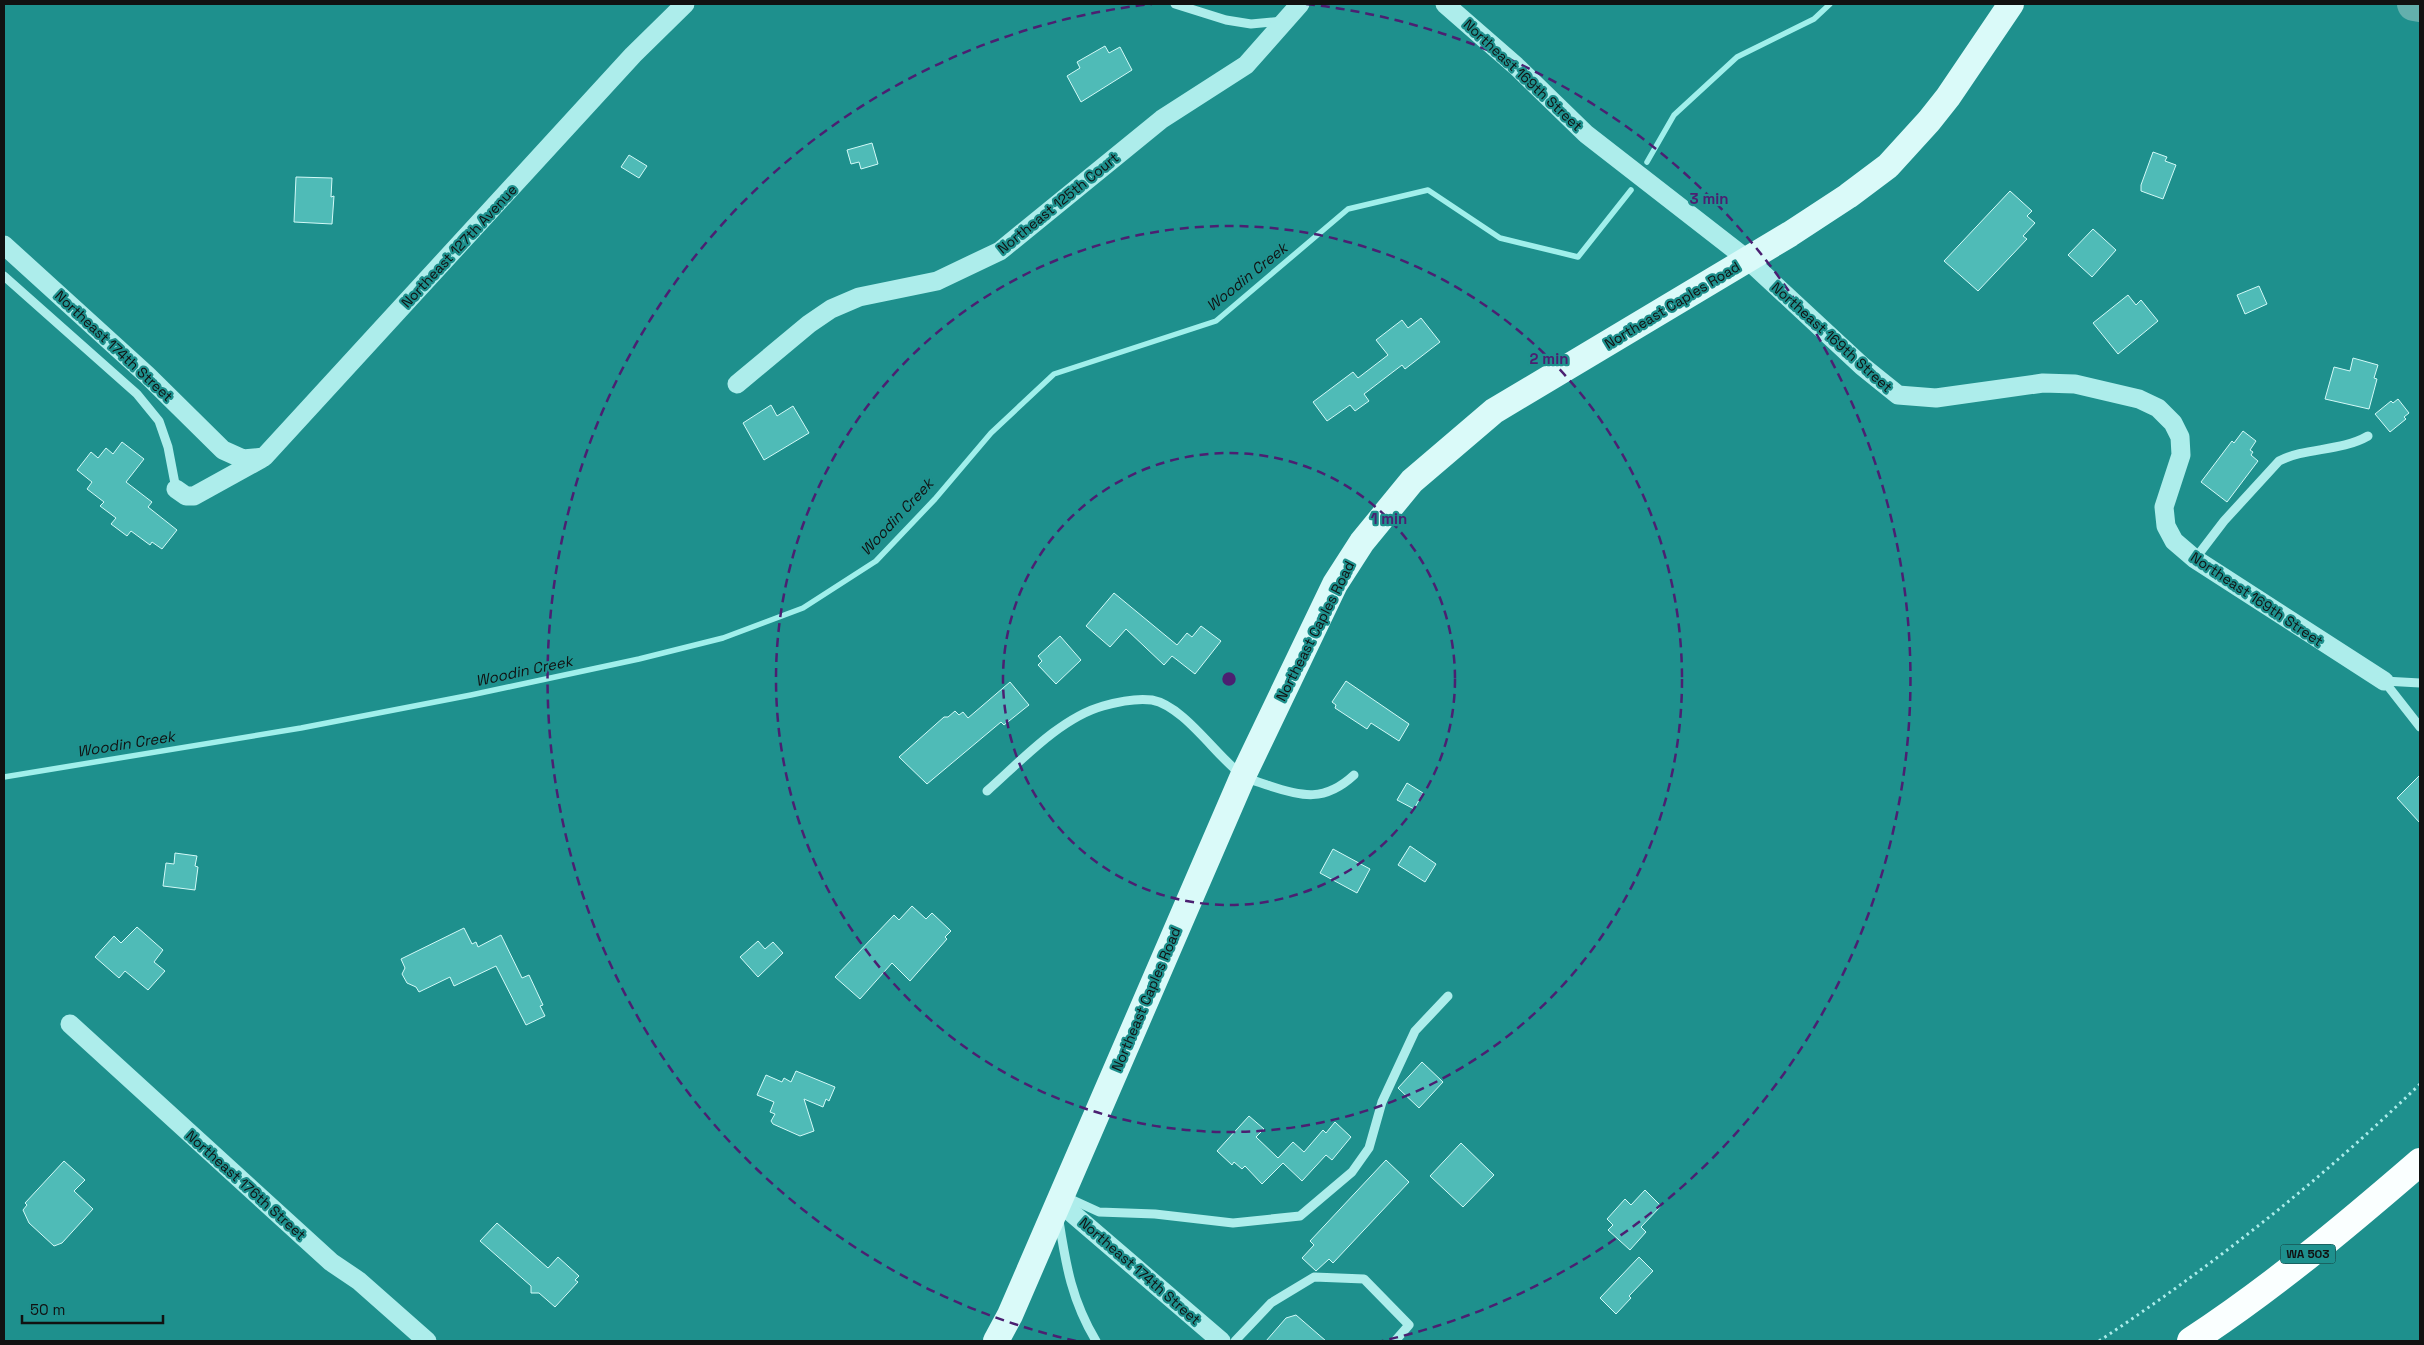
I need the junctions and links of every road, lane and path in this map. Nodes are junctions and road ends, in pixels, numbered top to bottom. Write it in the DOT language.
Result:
graph roads {
  1 [pos="685,4"];
  2 [pos="1175,4"];
  3 [pos="1300,4"];
  4 [pos="1445,4"];
  5 [pos="2011,4"];
  6 [pos="1286,21"];
  7 [pos="4,245"];
  8 [pos="1748,260"];
  9 [pos="4,276"];
  10 [pos="737,384"];
  11 [pos="2368,436"];
  12 [pos="264,457"];
  13 [pos="176,489"];
  14 [pos="2195,559"];
  15 [pos="2384,681"];
  16 [pos="2420,683"];
  17 [pos="2420,727"];
  18 [pos="1354,775"];
  19 [pos="1243,776"];
  20 [pos="987,791"];
  21 [pos="1448,996"];
  22 [pos="70,1024"];
  23 [pos="2420,1084"];
  24 [pos="2420,1162"];
  25 [pos="1059,1201"];
  26 [pos="427,1341"];
  27 [pos="996,1341"];
  28 [pos="1096,1341"];
  29 [pos="1221,1341"];
  30 [pos="1235,1341"];
  31 [pos="1395,1341"];
  32 [pos="2099,1341"];
  33 [pos="2191,1341"];
  1 -- 12 [label="street, Northeast 127th Avenue"];
  2 -- 6 [label="lane"];
  3 -- 6 [label="street, Northeast 125th Court"];
  4 -- 8 [label="street, Northeast 169th Street"];
  5 -- 8 [label="main road, Northeast Caples Road"];
  6 -- 10 [label="street, Northeast 125th Court"];
  7 -- 12 [label="street, Northeast 174th Street"];
  8 -- 14 [label="street, Northeast 169th Street"];
  8 -- 19 [label="main road, Northeast Caples Road"];
  9 -- 13 [label="lane"];
  11 -- 14 [label="lane"];
  12 -- 13 [label="street, Northeast 127th Avenue"];
  14 -- 15 [label="street, Northeast 169th Street"];
  15 -- 16 [label="lane"];
  15 -- 17 [label="lane"];
  18 -- 19 [label="lane"];
  19 -- 20 [label="lane"];
  19 -- 25 [label="main road, Northeast Caples Road"];
  21 -- 25 [label="lane"];
  22 -- 26 [label="street, Northeast 176th Street"];
  23 -- 32 [label="path"];
  24 -- 33 [label="highway, WA 503"];
  25 -- 27 [label="main road, Northeast Caples Road"];
  25 -- 28 [label="lane"];
  25 -- 29 [label="street, Northeast 174th Street"];
  30 -- 31 [label="lane"];
}
